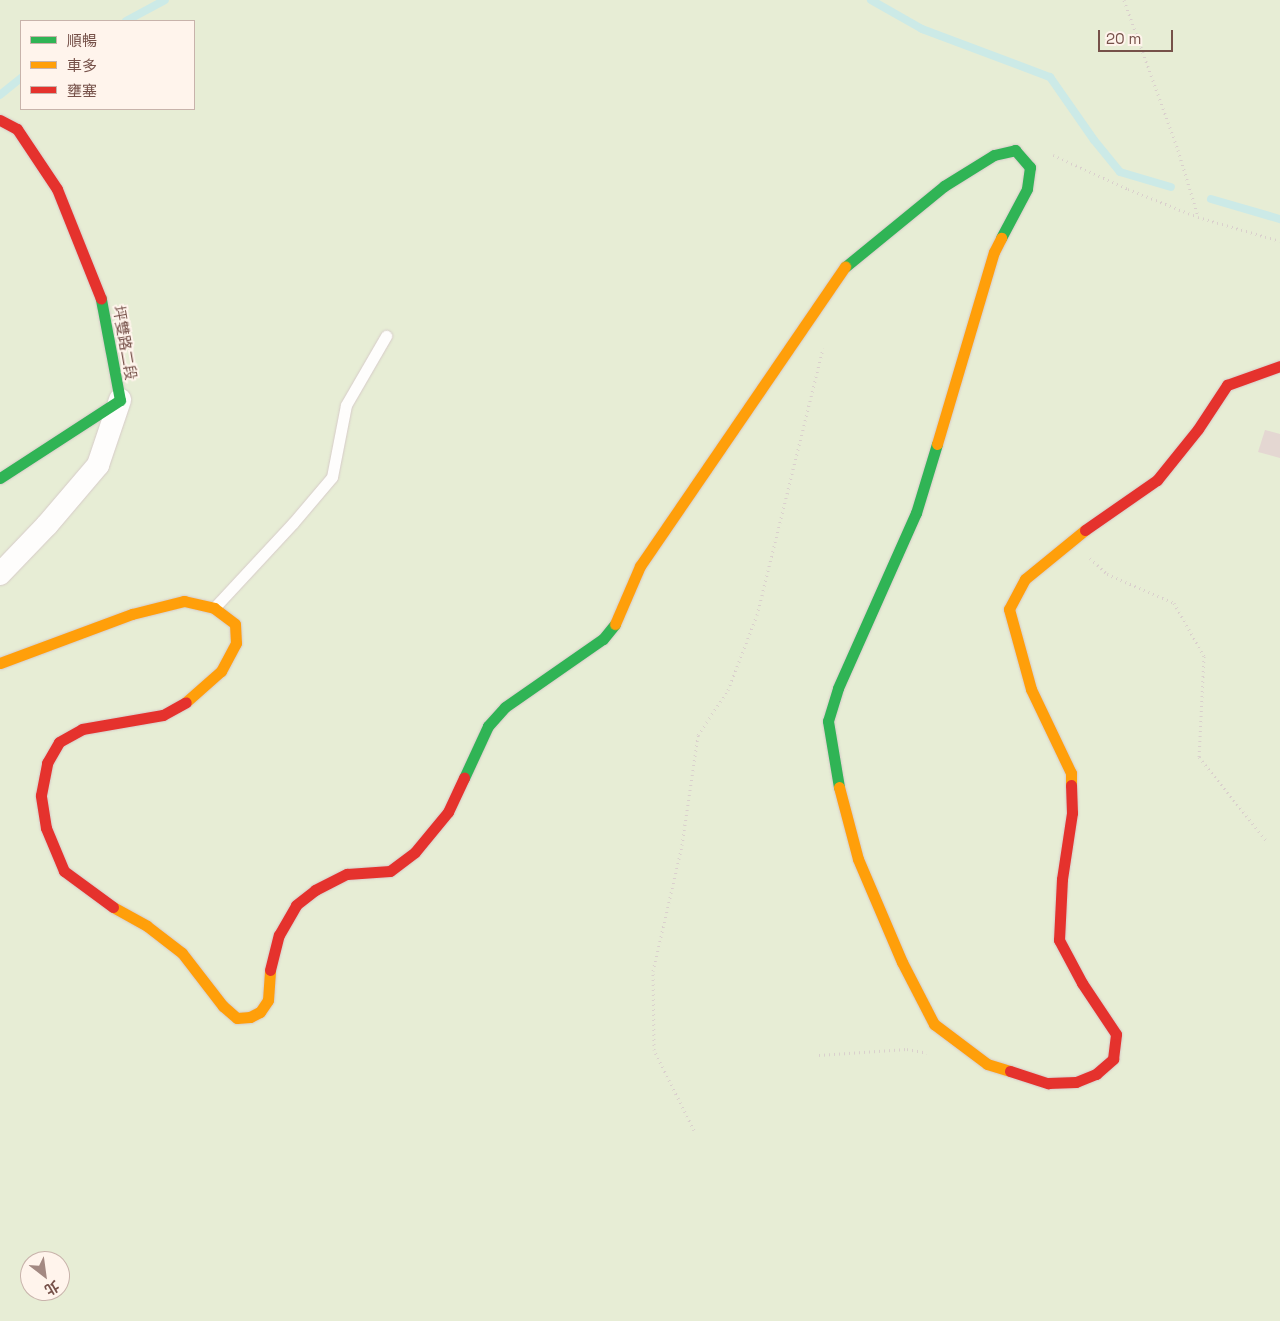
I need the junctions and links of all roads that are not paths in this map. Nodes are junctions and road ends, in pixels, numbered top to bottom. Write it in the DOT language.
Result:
graph roads {
  1 [pos="0,120"];
  2 [pos="386,336"];
  3 [pos="1280,366"];
  4 [pos="120,400"];
  5 [pos="0,478"];
  6 [pos="0,574"];
  7 [pos="214,608"];
  8 [pos="0,663"];
  1 -- 4 [label="street, 坪雙路二段"];
  2 -- 7 [label="lane"];
  3 -- 7 [label="street"];
  4 -- 5 [label="street, 坪雙路二段"];
  4 -- 6 [label="street"];
  7 -- 8 [label="street"];
}
